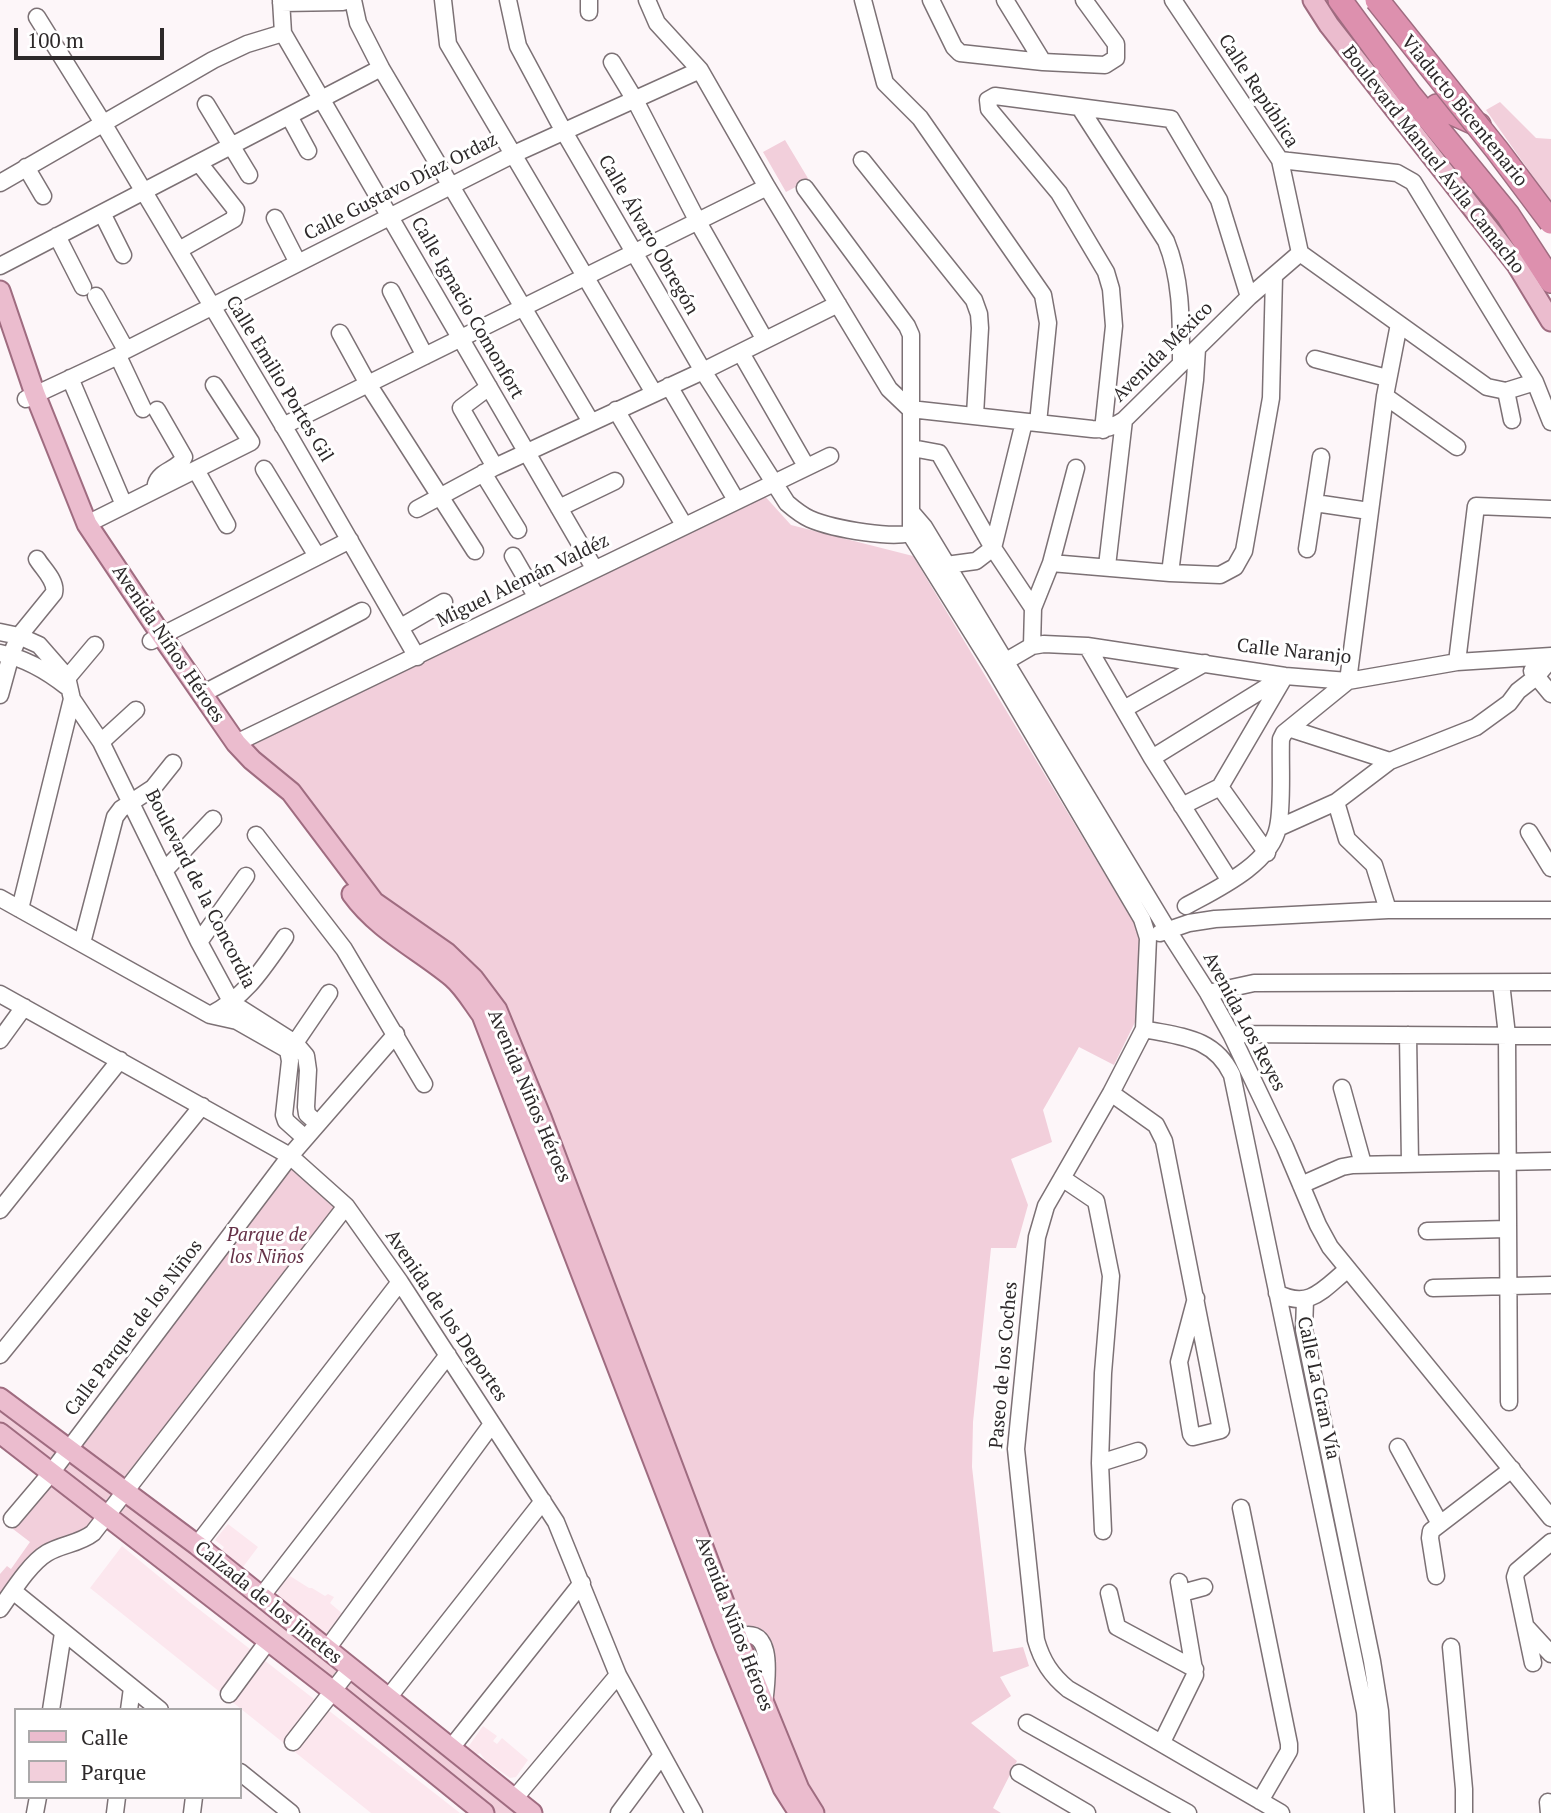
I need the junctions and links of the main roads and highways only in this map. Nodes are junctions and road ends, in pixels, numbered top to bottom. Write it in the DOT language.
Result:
graph roads {
  1 [pos="1313,0"];
  2 [pos="1340,0"];
  3 [pos="1356,0"];
  4 [pos="1377,0"];
  5 [pos="1385,0"];
  6 [pos="1437,106"];
  7 [pos="1495,132"];
  8 [pos="1551,209"];
  9 [pos="1551,222"];
  10 [pos="1551,256"];
  11 [pos="1551,281"];
  12 [pos="0,291"];
  13 [pos="1551,321"];
  14 [pos="0,327"];
  15 [pos="30,396"];
  16 [pos="156,639"];
  17 [pos="533,1121"];
  18 [pos="0,1398"];
  19 [pos="0,1433"];
  20 [pos="730,1641"];
  21 [pos="484,1813"];
  22 [pos="532,1813"];
  23 [pos="799,1813"];
  24 [pos="814,1813"];
  1 -- 13 [label="main road, Boulevard Manuel Ávila Camacho"];
  2 -- 11 [label="highway, Boulevard Manuel Ávila Camacho"];
  3 -- 6 [label="highway, Boulevard Manuel Ávila Camacho"];
  4 -- 9 [label="highway, Viaducto Bicentenario, bridge"];
  5 -- 7 [label="main road"];
  6 -- 7 [label="highway"];
  6 -- 10 [label="highway, Boulevard Manuel Ávila Camacho"];
  7 -- 8 [label="main road"];
  12 -- 15 [label="main road, Avenida Niños Héroes"];
  14 -- 15 [label="main road, Avenida Niños Héroes"];
  15 -- 16 [label="main road, Avenida Niños Héroes"];
  15 -- 16 [label="main road, Avenida Niños Héroes"];
  16 -- 17 [label="main road, Avenida Niños Héroes"];
  16 -- 17 [label="main road, Avenida Niños Héroes"];
  17 -- 20 [label="main road, Avenida Niños Héroes"];
  18 -- 22 [label="main road, Calzada de los Jinetes"];
  19 -- 21 [label="main road, Calzada de los Jinetes"];
  20 -- 23 [label="main road, Avenida Niños Héroes"];
  20 -- 24 [label="main road, Avenida Niños Héroes"];
}
